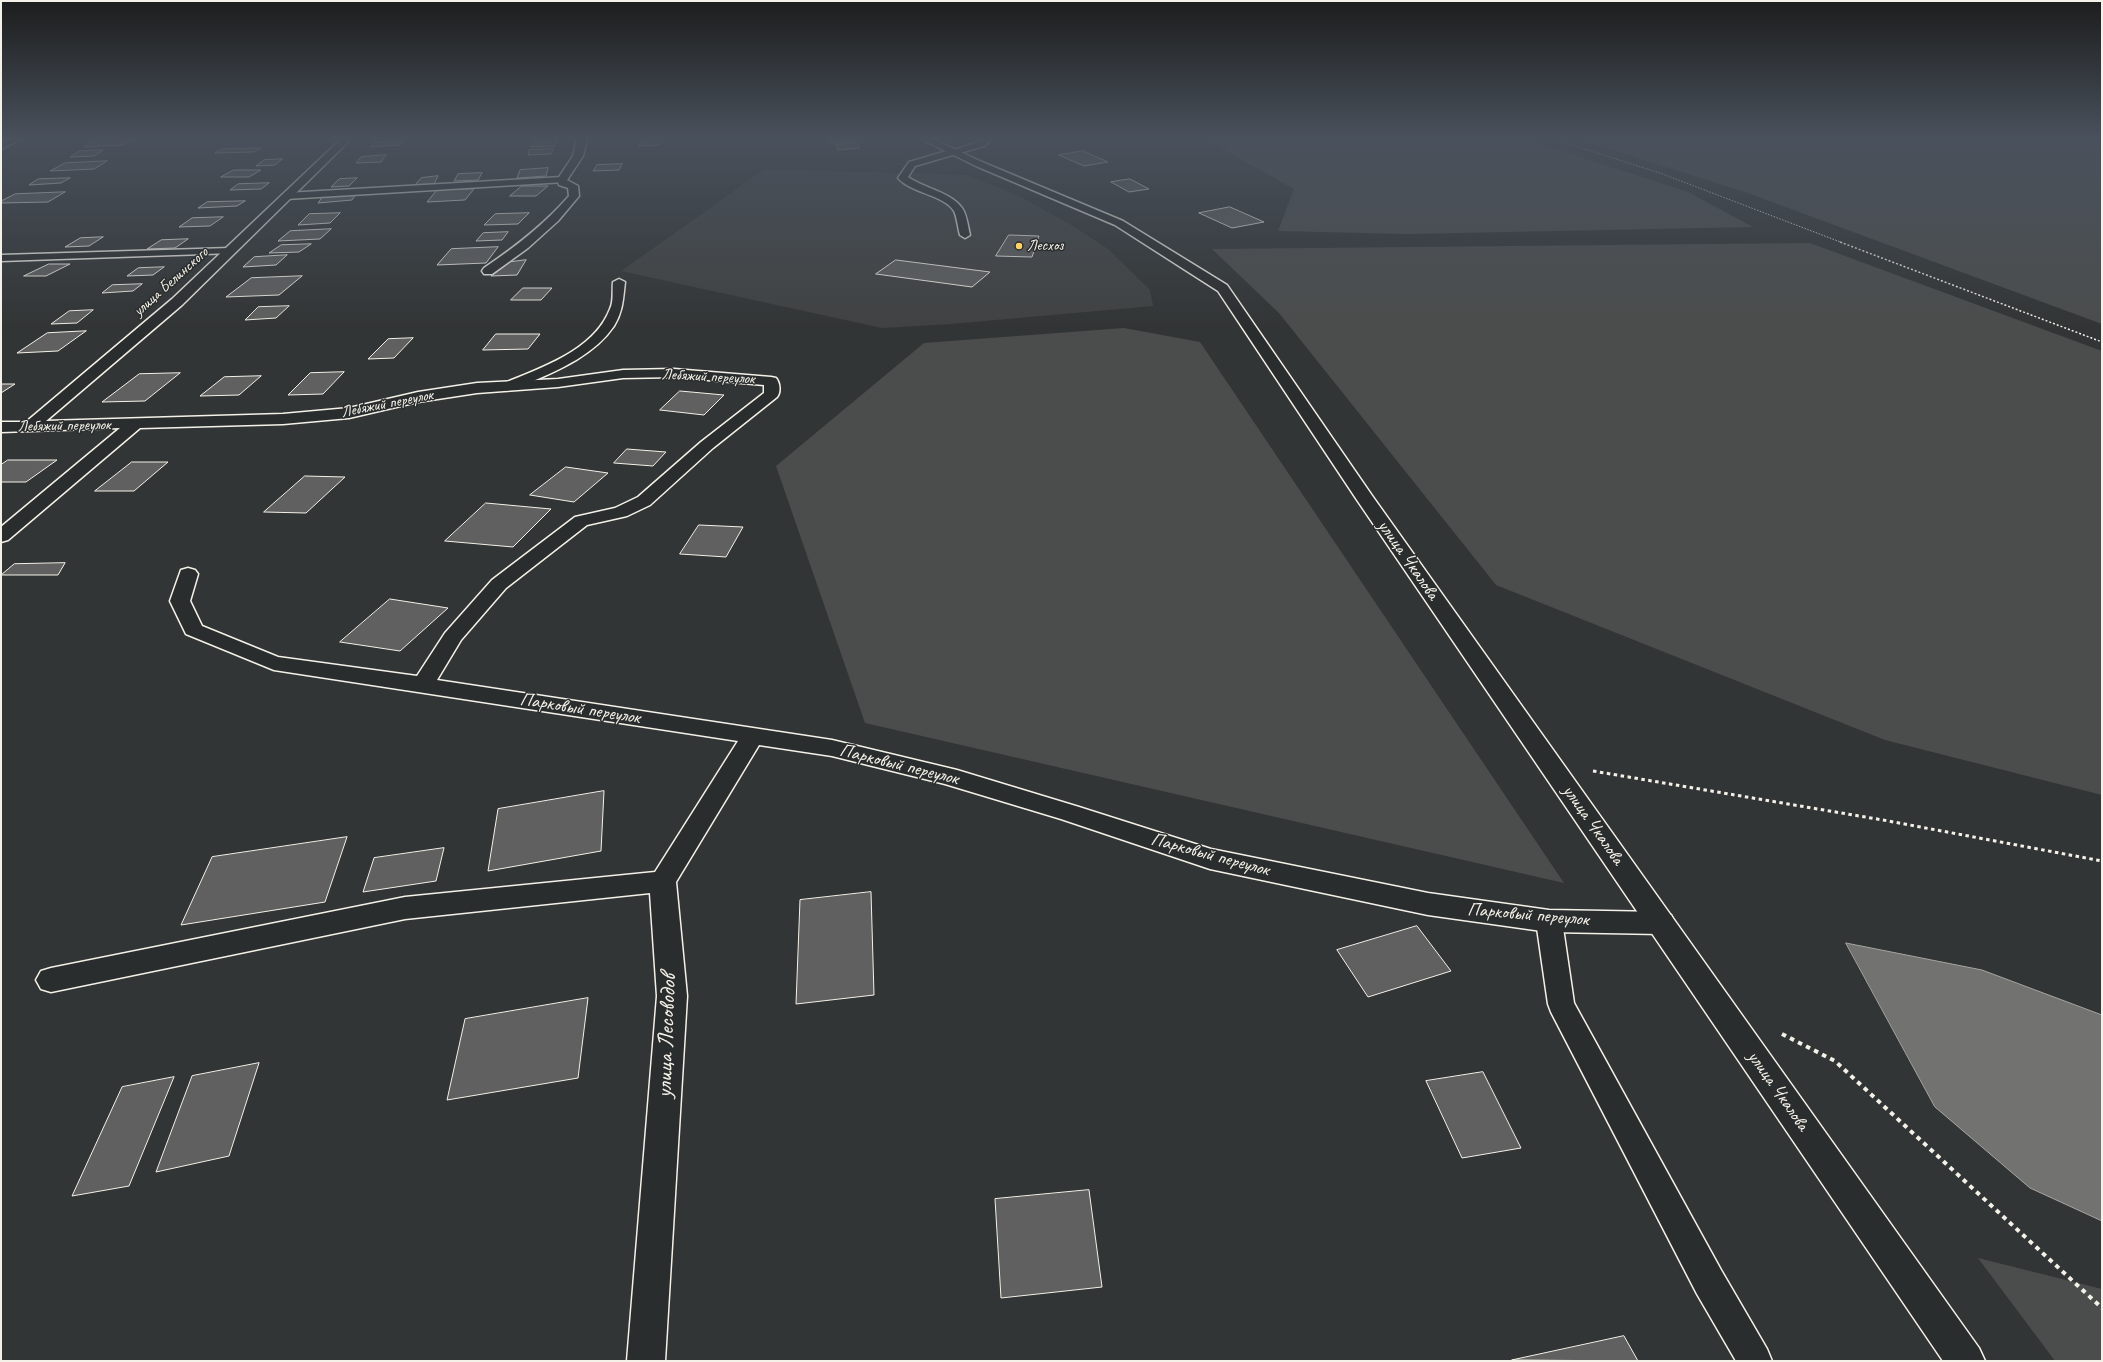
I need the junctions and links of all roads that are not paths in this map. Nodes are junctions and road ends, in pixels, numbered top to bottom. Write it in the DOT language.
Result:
graph roads {
  1 [pos="279,203"];
  2 [pos="569,203"];
  3 [pos="950,203"];
  4 [pos="1073,203"];
  5 [pos="965,235"];
  6 [pos="230,251"];
  7 [pos="1,258"];
  8 [pos="488,271"];
  9 [pos="619,282"];
  10 [pos="507,387"];
  11 [pos="135,424"];
  12 [pos="30,426"];
  13 [pos="1,427"];
  14 [pos="1,536"];
  15 [pos="188,574"];
  16 [pos="423,684"];
  17 [pos="753,736"];
  18 [pos="663,881"];
  19 [pos="1549,921"];
  20 [pos="1661,923"];
  21 [pos="51,980"];
  22 [pos="646,1361"];
  23 [pos="1755,1361"];
  24 [pos="1966,1361"];
  1 -- 6 [label="street, улица Белинского"];
  2 -- 8 [label="street"];
  3 -- 5 [label="lane"];
  4 -- 20 [label="street, улица Чкалова"];
  6 -- 7 [label="lane"];
  6 -- 12 [label="street, улица Белинского"];
  9 -- 10 [label="lane"];
  10 -- 11 [label="street, Лебяжий переулок"];
  10 -- 16 [label="street, Лебяжий переулок"];
  11 -- 12 [label="street, Лебяжий переулок"];
  11 -- 14 [label="street"];
  12 -- 13 [label="street, Лебяжий переулок"];
  15 -- 16 [label="street, Парковый переулок"];
  16 -- 17 [label="street, Парковый переулок"];
  17 -- 18 [label="street"];
  17 -- 19 [label="street, Парковый переулок"];
  18 -- 21 [label="street"];
  18 -- 22 [label="street, улица Лесоводов"];
  19 -- 20 [label="street, Парковый переулок"];
  19 -- 23 [label="lane"];
  20 -- 24 [label="street, улица Чкалова"];
}
